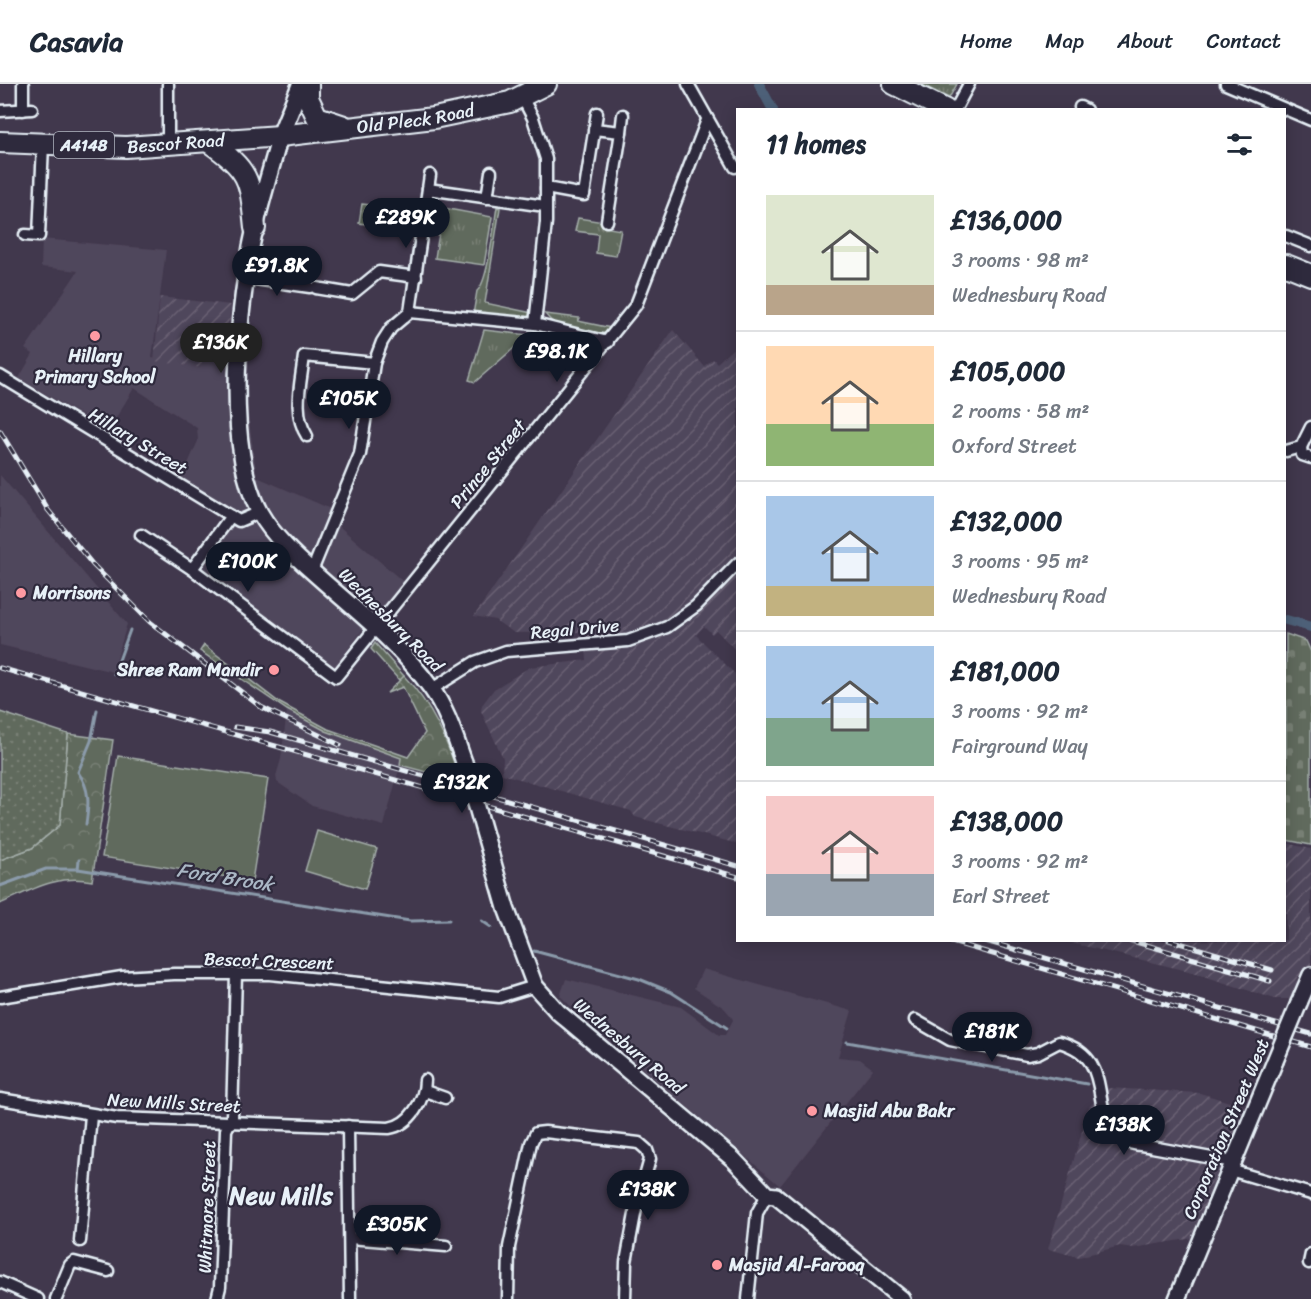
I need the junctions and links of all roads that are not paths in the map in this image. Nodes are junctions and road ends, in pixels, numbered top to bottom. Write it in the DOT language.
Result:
graph roads {
  1 [pos="23,84"];
  2 [pos="168,84"];
  3 [pos="301,84"];
  4 [pos="308,84"];
  5 [pos="546,84"];
  6 [pos="688,84"];
  7 [pos="894,84"];
  8 [pos="969,84"];
  9 [pos="1226,84"];
  10 [pos="522,97"];
  11 [pos="942,108"];
  12 [pos="956,108"];
  13 [pos="1283,108"];
  14 [pos="1286,109"];
  15 [pos="0,111"];
  16 [pos="597,113"];
  17 [pos="623,115"];
  18 [pos="707,120"];
  19 [pos="1311,120"];
  20 [pos="351,128"];
  21 [pos="594,129"];
  22 [pos="621,132"];
  23 [pos="280,136"];
  24 [pos="0,142"];
  25 [pos="208,142"];
  26 [pos="43,144"];
  27 [pos="168,145"];
  28 [pos="735,167"];
  29 [pos="491,172"];
  30 [pos="430,176"];
  31 [pos="546,188"];
  32 [pos="428,189"];
  33 [pos="487,198"];
  34 [pos="545,206"];
  35 [pos="608,221"];
  36 [pos="255,228"];
  37 [pos="25,235"];
  38 [pos="1286,237"];
  39 [pos="1311,246"];
  40 [pos="1286,265"];
  41 [pos="1311,274"];
  42 [pos="416,277"];
  43 [pos="248,278"];
  44 [pos="411,312"];
  45 [pos="535,324"];
  46 [pos="608,342"];
  47 [pos="374,363"];
  48 [pos="0,376"];
  49 [pos="1311,427"];
  50 [pos="307,436"];
  51 [pos="1301,447"];
  52 [pos="1286,451"];
  53 [pos="1311,458"];
  54 [pos="260,512"];
  55 [pos="231,516"];
  56 [pos="141,535"];
  57 [pos="736,565"];
  58 [pos="192,569"];
  59 [pos="312,571"];
  60 [pos="377,629"];
  61 [pos="432,689"];
  62 [pos="236,974"];
  63 [pos="1311,975"];
  64 [pos="535,986"];
  65 [pos="0,997"];
  66 [pos="915,1020"];
  67 [pos="425,1080"];
  68 [pos="425,1091"];
  69 [pos="445,1098"];
  70 [pos="0,1099"];
  71 [pos="92,1115"];
  72 [pos="229,1124"];
  73 [pos="348,1126"];
  74 [pos="1232,1166"];
  75 [pos="1311,1194"];
  76 [pos="767,1195"];
  77 [pos="350,1238"];
  78 [pos="80,1241"];
  79 [pos="446,1246"];
  80 [pos="108,1271"];
  81 [pos="0,1282"];
  82 [pos="23,1296"];
  83 [pos="38,1299"];
  84 [pos="56,1299"];
  85 [pos="217,1299"];
  86 [pos="350,1299"];
  87 [pos="508,1299"];
  88 [pos="625,1299"];
  89 [pos="748,1299"];
  90 [pos="902,1299"];
  91 [pos="1177,1299"];
  1 -- 15 [label="street"];
  2 -- 27 [label="street"];
  3 -- 23 [label="main road"];
  4 -- 20 [label="highway"];
  5 -- 10 [label="highway, Old Pleck Road / A4148"];
  6 -- 18 [label="street"];
  7 -- 11 [label="highway"];
  8 -- 12 [label="street"];
  9 -- 13 [label="street"];
  10 -- 20 [label="highway, Old Pleck Road / A4148"];
  10 -- 31 [label="street"];
  14 -- 19 [label="street"];
  16 -- 21 [label="street"];
  17 -- 22 [label="street"];
  18 -- 28 [label="street"];
  18 -- 46 [label="street, Prince Street"];
  20 -- 23 [label="highway, Old Pleck Road / A4148"];
  21 -- 22 [label="street"];
  21 -- 31 [label="street"];
  22 -- 35 [label="street"];
  23 -- 25 [label="highway, Bescot Road / A4148"];
  23 -- 36 [label="street, Wednesbury Road"];
  24 -- 26 [label="highway, Bescot Road / A4148"];
  25 -- 27 [label="highway, Bescot Road / A4148"];
  25 -- 36 [label="highway"];
  26 -- 27 [label="highway, Bescot Road / A4148"];
  26 -- 37 [label="street"];
  29 -- 33 [label="street"];
  30 -- 32 [label="street"];
  31 -- 34 [label="street"];
  32 -- 33 [label="street"];
  32 -- 42 [label="street"];
  33 -- 34 [label="street"];
  34 -- 45 [label="street"];
  36 -- 43 [label="street, Wednesbury Road"];
  38 -- 39 [label="street"];
  40 -- 41 [label="highway"];
  42 -- 43 [label="street"];
  42 -- 44 [label="street"];
  43 -- 54 [label="street, Wednesbury Road"];
  44 -- 45 [label="street"];
  44 -- 47 [label="street"];
  45 -- 46 [label="street"];
  46 -- 60 [label="street, Prince Street"];
  47 -- 50 [label="street"];
  47 -- 59 [label="street"];
  48 -- 55 [label="street, Hillary Street"];
  49 -- 51 [label="street"];
  51 -- 52 [label="street"];
  51 -- 53 [label="street"];
  54 -- 55 [label="street"];
  54 -- 59 [label="street, Wednesbury Road"];
  55 -- 58 [label="street"];
  56 -- 58 [label="street"];
  57 -- 61 [label="street, Regal Drive"];
  58 -- 60 [label="street, Prince Street"];
  59 -- 60 [label="street, Wednesbury Road"];
  60 -- 61 [label="street, Wednesbury Road"];
  61 -- 64 [label="street, Wednesbury Road, bridge"];
  62 -- 64 [label="street, Bescot Crescent"];
  62 -- 65 [label="street, Bescot Crescent"];
  62 -- 72 [label="street, Whitmore Street"];
  63 -- 74 [label="street, Corporation Street West, bridge"];
  64 -- 76 [label="street, Wednesbury Road"];
  66 -- 74 [label="street"];
  67 -- 68 [label="street"];
  68 -- 69 [label="street"];
  68 -- 73 [label="street, New Mills Street"];
  70 -- 71 [label="street, New Mills Street"];
  71 -- 72 [label="street, New Mills Street"];
  71 -- 78 [label="street"];
  72 -- 73 [label="street, New Mills Street"];
  72 -- 85 [label="street, Whitmore Street"];
  73 -- 77 [label="street"];
  74 -- 75 [label="street"];
  74 -- 91 [label="street, Corporation Street West"];
  76 -- 89 [label="street"];
  76 -- 90 [label="street, Wednesbury Road"];
  77 -- 79 [label="street"];
  77 -- 86 [label="street"];
  80 -- 84 [label="street"];
  81 -- 82 [label="street"];
  82 -- 83 [label="street"];
  87 -- 88 [label="street"];
}
